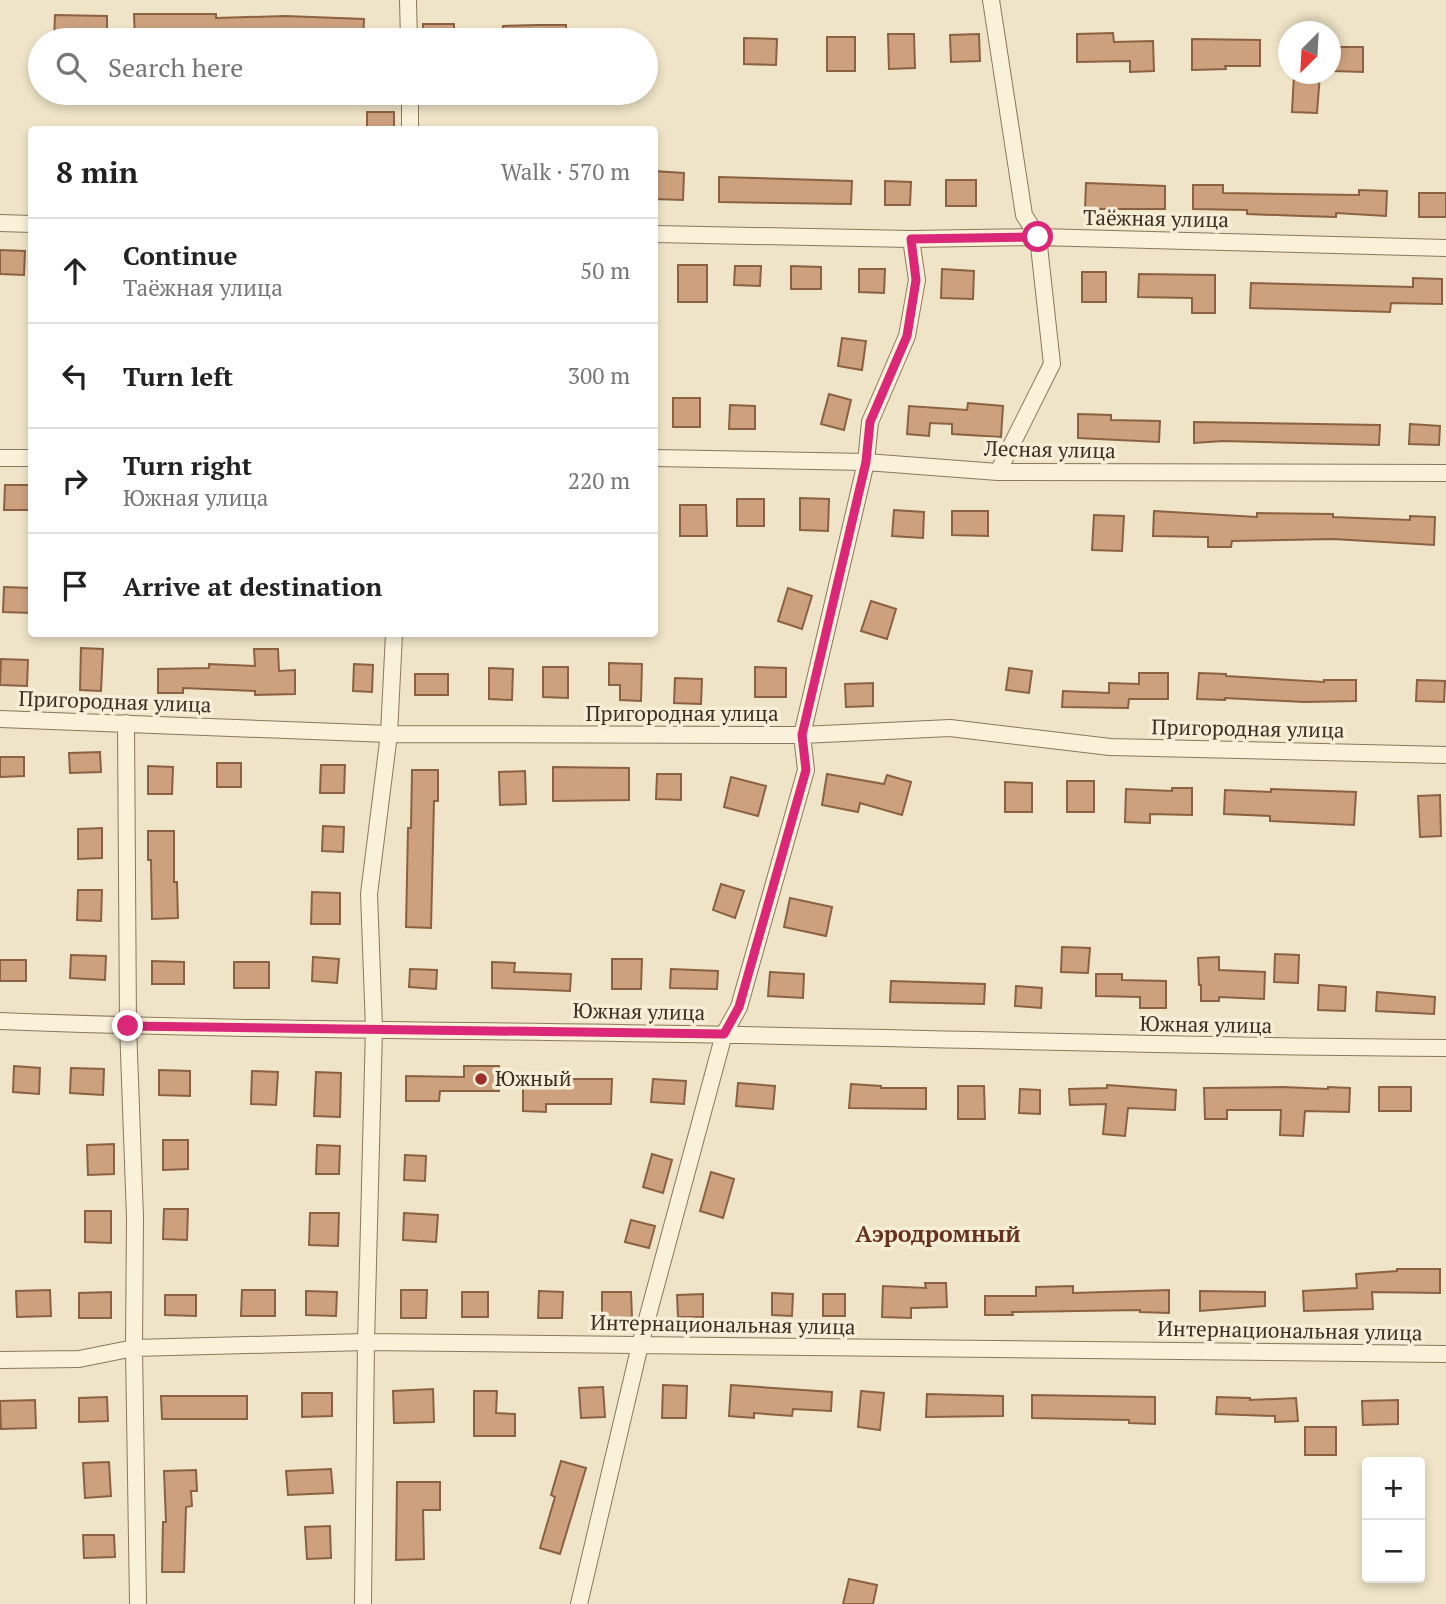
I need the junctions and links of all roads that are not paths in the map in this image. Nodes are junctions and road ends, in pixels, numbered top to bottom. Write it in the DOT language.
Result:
graph roads {
  1 [pos="408,0"];
  2 [pos="991,0"];
  3 [pos="409,28"];
  4 [pos="410,105"];
  5 [pos="410,126"];
  6 [pos="0,223"];
  7 [pos="28,224"];
  8 [pos="658,234"];
  9 [pos="1038,237"];
  10 [pos="911,239"];
  11 [pos="1446,248"];
  12 [pos="0,458"];
  13 [pos="28,458"];
  14 [pos="658,458"];
  15 [pos="866,462"];
  16 [pos="998,472"];
  17 [pos="1446,473"];
  18 [pos="394,637"];
  19 [pos="0,719"];
  20 [pos="126,723"];
  21 [pos="389,734"];
  22 [pos="802,735"];
  23 [pos="1446,755"];
  24 [pos="0,1021"];
  25 [pos="128,1026"];
  26 [pos="374,1028"];
  27 [pos="724,1034"];
  28 [pos="1446,1048"];
  29 [pos="366,1342"];
  30 [pos="640,1345"];
  31 [pos="134,1348"];
  32 [pos="1446,1354"];
  33 [pos="0,1360"];
  34 [pos="138,1604"];
  35 [pos="363,1604"];
  36 [pos="579,1604"];
  1 -- 3 [label="street"];
  2 -- 9 [label="street"];
  4 -- 5 [label="street"];
  6 -- 7 [label="street"];
  8 -- 10 [label="street, Таёжная улица"];
  9 -- 10 [label="street, Таёжная улица"];
  9 -- 11 [label="street, Таёжная улица"];
  9 -- 16 [label="street"];
  10 -- 15 [label="street"];
  12 -- 13 [label="street"];
  14 -- 15 [label="street, Лесная улица"];
  15 -- 16 [label="street, Лесная улица"];
  15 -- 22 [label="street"];
  16 -- 17 [label="street, Лесная улица"];
  18 -- 21 [label="street"];
  19 -- 20 [label="street, Пригородная улица"];
  20 -- 21 [label="street, Пригородная улица"];
  20 -- 25 [label="street"];
  21 -- 22 [label="street, Пригородная улица"];
  21 -- 26 [label="street"];
  22 -- 23 [label="street, Пригородная улица"];
  22 -- 27 [label="street"];
  24 -- 25 [label="street, Южная улица"];
  25 -- 26 [label="street, Южная улица"];
  25 -- 31 [label="street"];
  26 -- 27 [label="street, Южная улица"];
  26 -- 29 [label="street"];
  27 -- 28 [label="street, Южная улица"];
  27 -- 30 [label="street"];
  29 -- 30 [label="street, Интернациональная улица"];
  29 -- 31 [label="street, Интернациональная улица"];
  29 -- 35 [label="street"];
  30 -- 32 [label="street, Интернациональная улица"];
  30 -- 36 [label="street"];
  31 -- 33 [label="street, Интернациональная улица"];
  31 -- 34 [label="street"];
}
